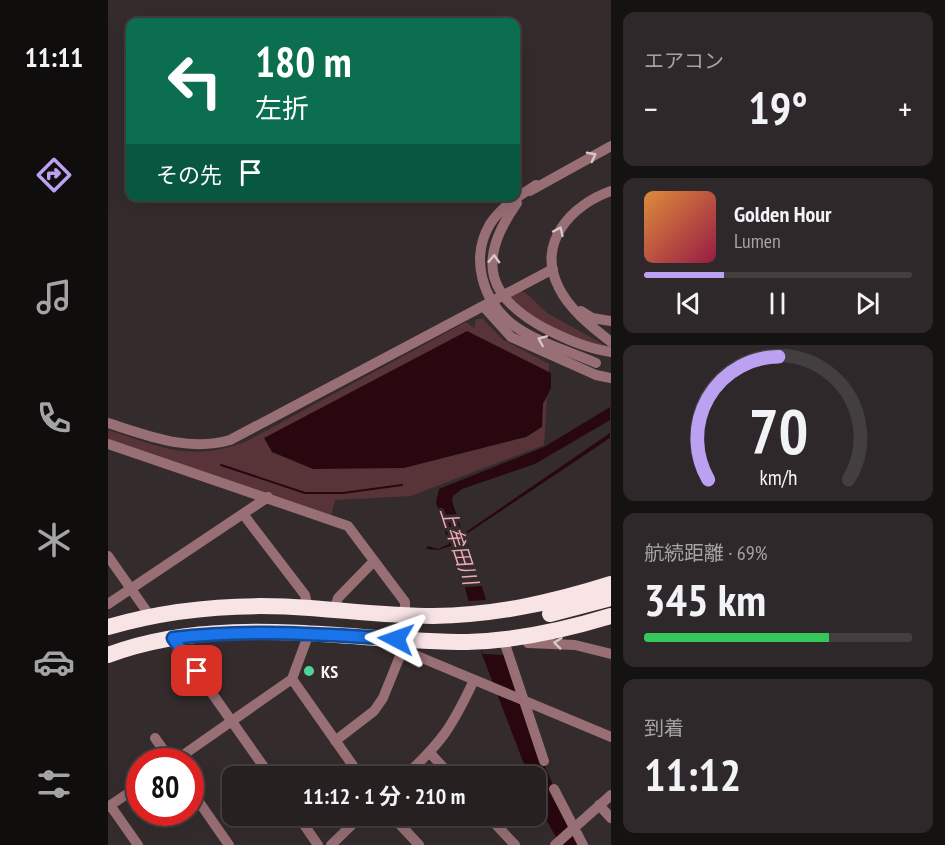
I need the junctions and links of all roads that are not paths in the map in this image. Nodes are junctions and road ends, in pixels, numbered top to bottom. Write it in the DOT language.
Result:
graph roads {
  1 [pos="610,146"];
  2 [pos="536,185"];
  3 [pos="610,191"];
  4 [pos="520,196"];
  5 [pos="520,200"];
  6 [pos="513,201"];
  7 [pos="519,201"];
  8 [pos="553,269"];
  9 [pos="571,305"];
  10 [pos="483,306"];
  11 [pos="610,321"];
  12 [pos="610,342"];
  13 [pos="610,352"];
  14 [pos="610,376"];
  15 [pos="108,423"];
  16 [pos="108,444"];
  17 [pos="267,497"];
  18 [pos="243,514"];
  19 [pos="108,555"];
  20 [pos="375,561"];
  21 [pos="610,584"];
  22 [pos="133,588"];
  23 [pos="610,598"];
  24 [pos="108,604"];
  25 [pos="308,608"];
  26 [pos="334,610"];
  27 [pos="610,610"];
  28 [pos="405,614"];
  29 [pos="150,616"];
  30 [pos="610,616"];
  31 [pos="108,627"];
  32 [pos="108,631"];
  33 [pos="309,633"];
  34 [pos="173,638"];
  35 [pos="503,643"];
  36 [pos="108,644"];
  37 [pos="404,645"];
  38 [pos="610,654"];
  39 [pos="108,655"];
  40 [pos="292,679"];
  41 [pos="474,680"];
  42 [pos="519,699"];
  43 [pos="232,721"];
  44 [pos="610,737"];
  45 [pos="155,738"];
  46 [pos="335,741"];
  47 [pos="162,748"];
  48 [pos="192,748"];
  49 [pos="430,753"];
  50 [pos="544,761"];
  51 [pos="263,766"];
  52 [pos="353,766"];
  53 [pos="416,766"];
  54 [pos="442,766"];
  55 [pos="554,789"];
  56 [pos="126,794"];
  57 [pos="610,795"];
  58 [pos="599,805"];
  59 [pos="109,806"];
  60 [pos="204,809"];
  61 [pos="610,818"];
  62 [pos="305,826"];
  63 [pos="351,826"];
  64 [pos="401,826"];
  65 [pos="497,826"];
  66 [pos="572,829"];
  67 [pos="557,843"];
  68 [pos="138,845"];
  69 [pos="229,845"];
  70 [pos="318,845"];
  71 [pos="331,845"];
  72 [pos="418,845"];
  73 [pos="515,845"];
  74 [pos="583,845"];
  2 -- 1 [label="street, one-way"];
  4 -- 2 [label="street, one-way, bridge"];
  5 -- 2 [label="street, one-way, bridge"];
  8 -- 3 [label="street, one-way"];
  14 -- 6 [label="street, one-way, bridge"];
  13 -- 7 [label="street, one-way, bridge"];
  8 -- 9 [label="street"];
  8 -- 10 [label="street"];
  9 -- 11 [label="street"];
  9 -- 12 [label="street"];
  10 -- 14 [label="street"];
  10 -- 15 [label="street"];
  16 -- 17 [label="street"];
  17 -- 18 [label="street"];
  17 -- 20 [label="street"];
  18 -- 22 [label="street"];
  18 -- 25 [label="street"];
  19 -- 22 [label="street"];
  20 -- 26 [label="street"];
  20 -- 28 [label="street"];
  21 -- 28 [label="highway"];
  22 -- 24 [label="street"];
  22 -- 29 [label="street"];
  23 -- 32 [label="highway"];
  25 -- 26 [label="highway"];
  25 -- 29 [label="highway"];
  26 -- 28 [label="highway"];
  27 -- 36 [label="highway"];
  29 -- 31 [label="highway"];
  30 -- 35 [label="highway"];
  33 -- 34 [label="highway"];
  33 -- 37 [label="highway"];
  33 -- 40 [label="street"];
  34 -- 39 [label="highway"];
  34 -- 43 [label="street"];
  35 -- 37 [label="highway"];
  38 -- 35 [label="street, one-way"];
  35 -- 42 [label="street"];
  37 -- 41 [label="street"];
  37 -- 46 [label="street"];
  40 -- 43 [label="street"];
  40 -- 46 [label="street"];
  41 -- 42 [label="street"];
  41 -- 49 [label="street"];
  42 -- 44 [label="street"];
  42 -- 50 [label="street"];
  43 -- 48 [label="street"];
  43 -- 51 [label="street"];
  45 -- 47 [label="street"];
  46 -- 52 [label="street"];
  49 -- 53 [label="street"];
  49 -- 54 [label="street"];
  55 -- 66 [label="street"];
  56 -- 59 [label="street"];
  57 -- 58 [label="street"];
  58 -- 61 [label="street"];
  58 -- 66 [label="street"];
  59 -- 68 [label="street"];
  60 -- 69 [label="street"];
  62 -- 70 [label="street"];
  63 -- 71 [label="street"];
  64 -- 72 [label="street"];
  65 -- 73 [label="street"];
  66 -- 67 [label="street"];
  66 -- 74 [label="street"];
}
